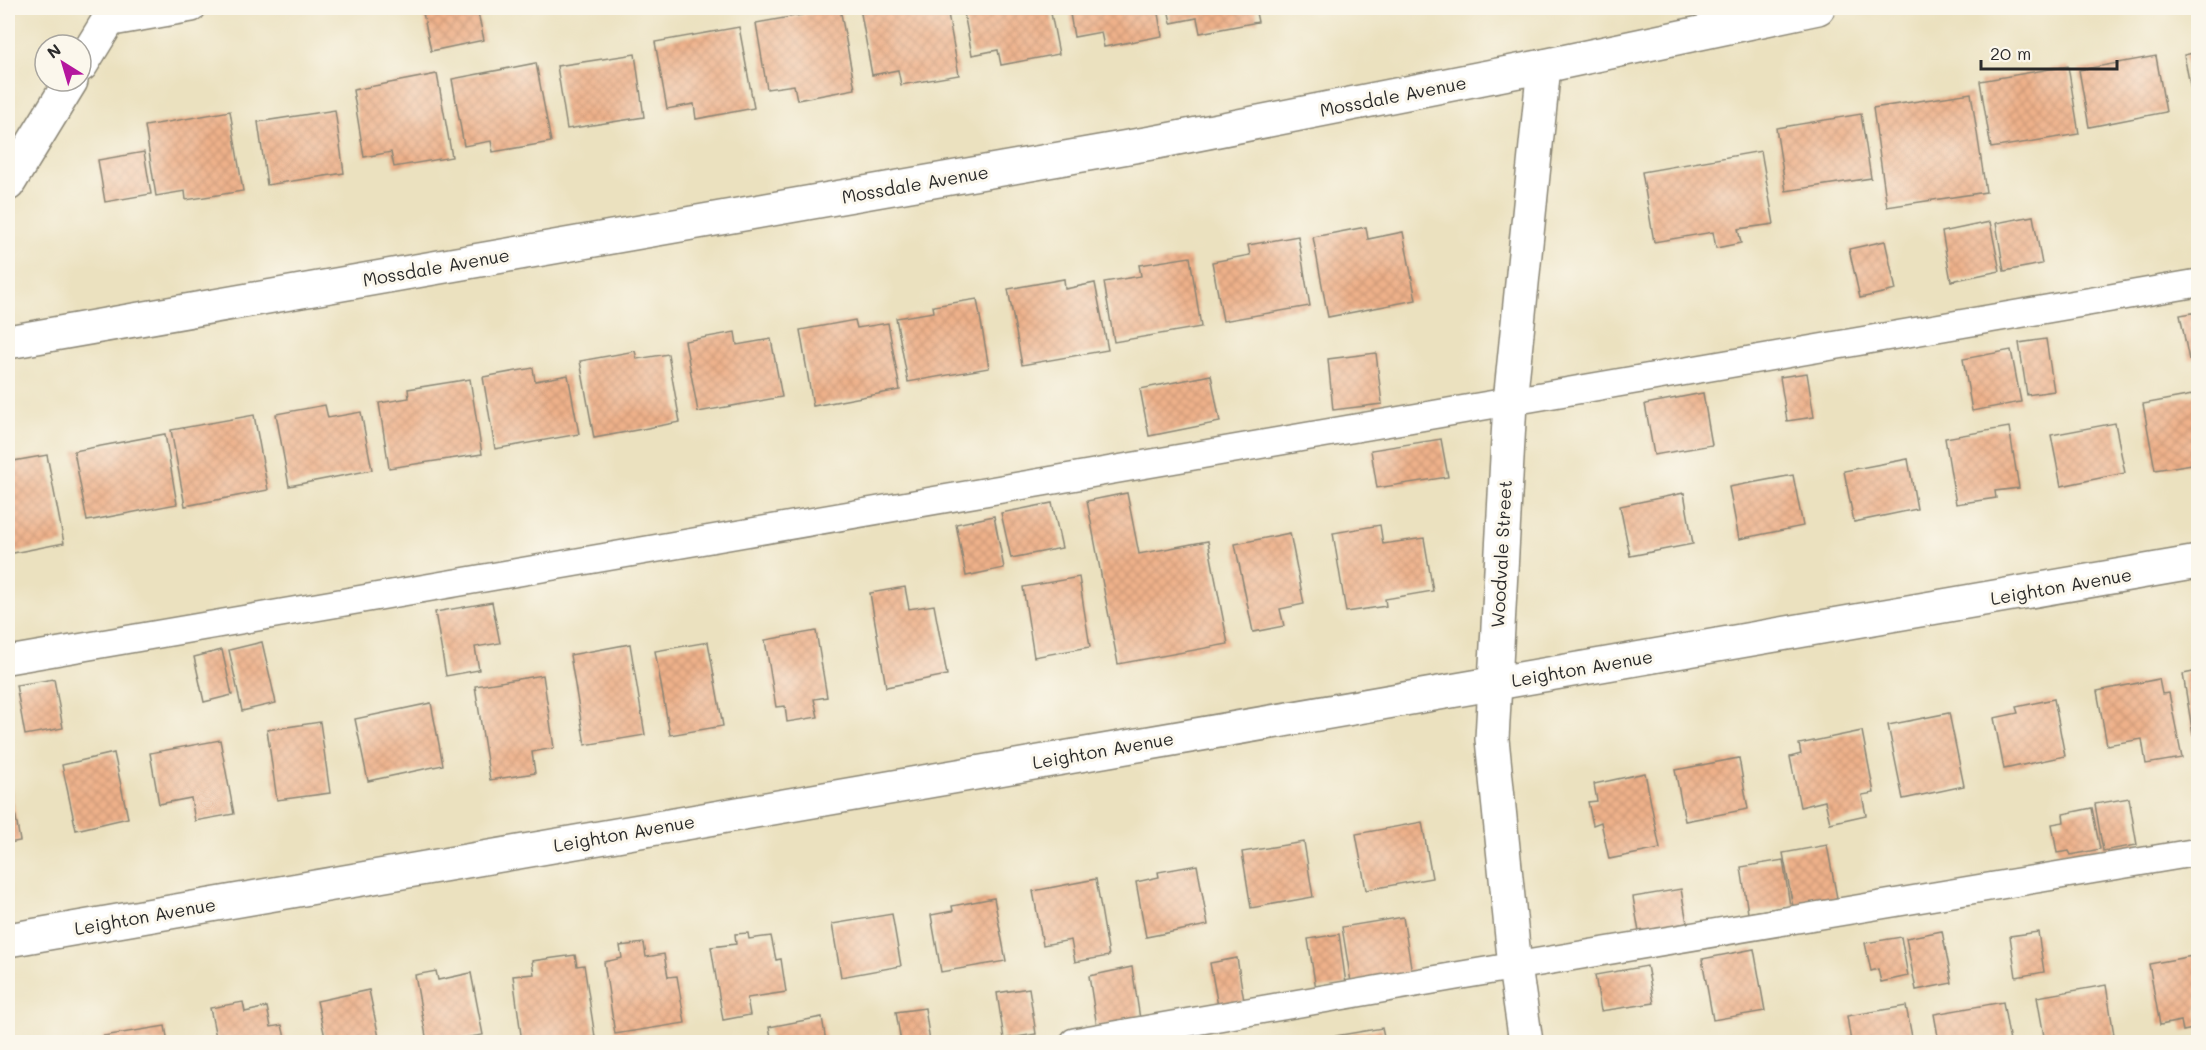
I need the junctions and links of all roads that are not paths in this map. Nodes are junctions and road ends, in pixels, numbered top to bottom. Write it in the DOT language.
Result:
graph roads {
  1 [pos="192,8"];
  2 [pos="1818,8"];
  3 [pos="112,15"];
  4 [pos="93,46"];
  5 [pos="1544,66"];
  6 [pos="64,93"];
  7 [pos="8,184"];
  8 [pos="2199,283"];
  9 [pos="8,342"];
  10 [pos="1510,402"];
  11 [pos="2199,562"];
  12 [pos="8,660"];
  13 [pos="1494,683"];
  14 [pos="2199,852"];
  15 [pos="8,940"];
  16 [pos="1515,967"];
  17 [pos="1074,1042"];
  18 [pos="1526,1042"];
  1 -- 3 [label="lane"];
  2 -- 5 [label="street, Mossdale Avenue"];
  3 -- 4 [label="street"];
  5 -- 9 [label="street, Mossdale Avenue"];
  5 -- 10 [label="street, Woodvale Street"];
  6 -- 7 [label="street"];
  8 -- 10 [label="lane"];
  10 -- 12 [label="lane"];
  10 -- 13 [label="street, Woodvale Street"];
  11 -- 13 [label="street, Leighton Avenue"];
  13 -- 15 [label="street, Leighton Avenue"];
  13 -- 16 [label="street, Woodvale Street"];
  14 -- 16 [label="lane"];
  16 -- 17 [label="lane"];
  16 -- 18 [label="street, Woodvale Street"];
}
